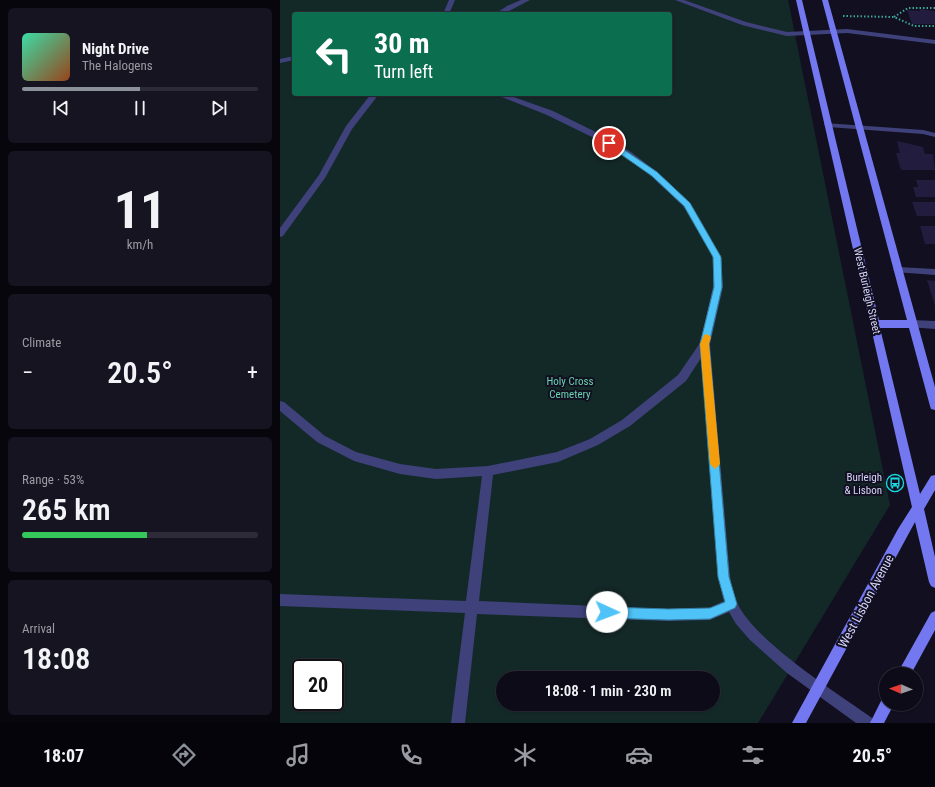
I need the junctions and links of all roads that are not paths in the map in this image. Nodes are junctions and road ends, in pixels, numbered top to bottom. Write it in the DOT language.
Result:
graph roads {
  1 [pos="452,0"];
  2 [pos="527,0"];
  3 [pos="678,0"];
  4 [pos="799,0"];
  5 [pos="825,0"];
  6 [pos="447,12"];
  7 [pos="501,12"];
  8 [pos="833,32"];
  9 [pos="807,33"];
  10 [pos="935,42"];
  11 [pos="292,58"];
  12 [pos="280,61"];
  13 [pos="373,96"];
  14 [pos="503,96"];
  15 [pos="828,125"];
  16 [pos="859,126"];
  17 [pos="935,135"];
  18 [pos="280,234"];
  19 [pos="898,270"];
  20 [pos="935,272"];
  21 [pos="875,324"];
  22 [pos="912,324"];
  23 [pos="935,325"];
  24 [pos="705,344"];
  25 [pos="280,405"];
  26 [pos="935,406"];
  27 [pos="488,471"];
  28 [pos="935,480"];
  29 [pos="918,506"];
  30 [pos="935,582"];
  31 [pos="280,600"];
  32 [pos="731,604"];
  33 [pos="471,607"];
  34 [pos="935,617"];
  35 [pos="908,667"];
  36 [pos="820,687"];
  37 [pos="884,711"];
  38 [pos="458,723"];
  39 [pos="799,723"];
  40 [pos="867,723"];
  41 [pos="877,723"];
  1 -- 6 [label="lane"];
  2 -- 7 [label="lane"];
  3 -- 9 [label="lane"];
  4 -- 9 [label="main road, West Burleigh Street"];
  5 -- 8 [label="main road"];
  8 -- 9 [label="lane"];
  8 -- 10 [label="lane"];
  8 -- 16 [label="main road"];
  9 -- 15 [label="main road, West Burleigh Street"];
  11 -- 12 [label="lane"];
  13 -- 18 [label="lane"];
  14 -- 24 [label="lane"];
  15 -- 16 [label="lane"];
  15 -- 21 [label="main road, West Burleigh Street"];
  16 -- 17 [label="lane"];
  16 -- 19 [label="main road"];
  19 -- 20 [label="lane"];
  19 -- 22 [label="main road"];
  21 -- 22 [label="main road"];
  21 -- 29 [label="main road, West Burleigh Street"];
  22 -- 23 [label="lane"];
  22 -- 26 [label="main road"];
  24 -- 27 [label="lane"];
  24 -- 32 [label="lane"];
  25 -- 27 [label="lane"];
  27 -- 33 [label="lane"];
  28 -- 29 [label="main road, West Lisbon Avenue"];
  29 -- 30 [label="main road, West Burleigh Street"];
  29 -- 36 [label="main road, West Lisbon Avenue"];
  31 -- 33 [label="lane"];
  32 -- 33 [label="lane"];
  32 -- 36 [label="lane"];
  33 -- 38 [label="lane"];
  34 -- 35 [label="main road"];
  36 -- 39 [label="main road, West Lisbon Avenue"];
  36 -- 40 [label="lane"];
  37 -- 41 [label="main road"];
}
